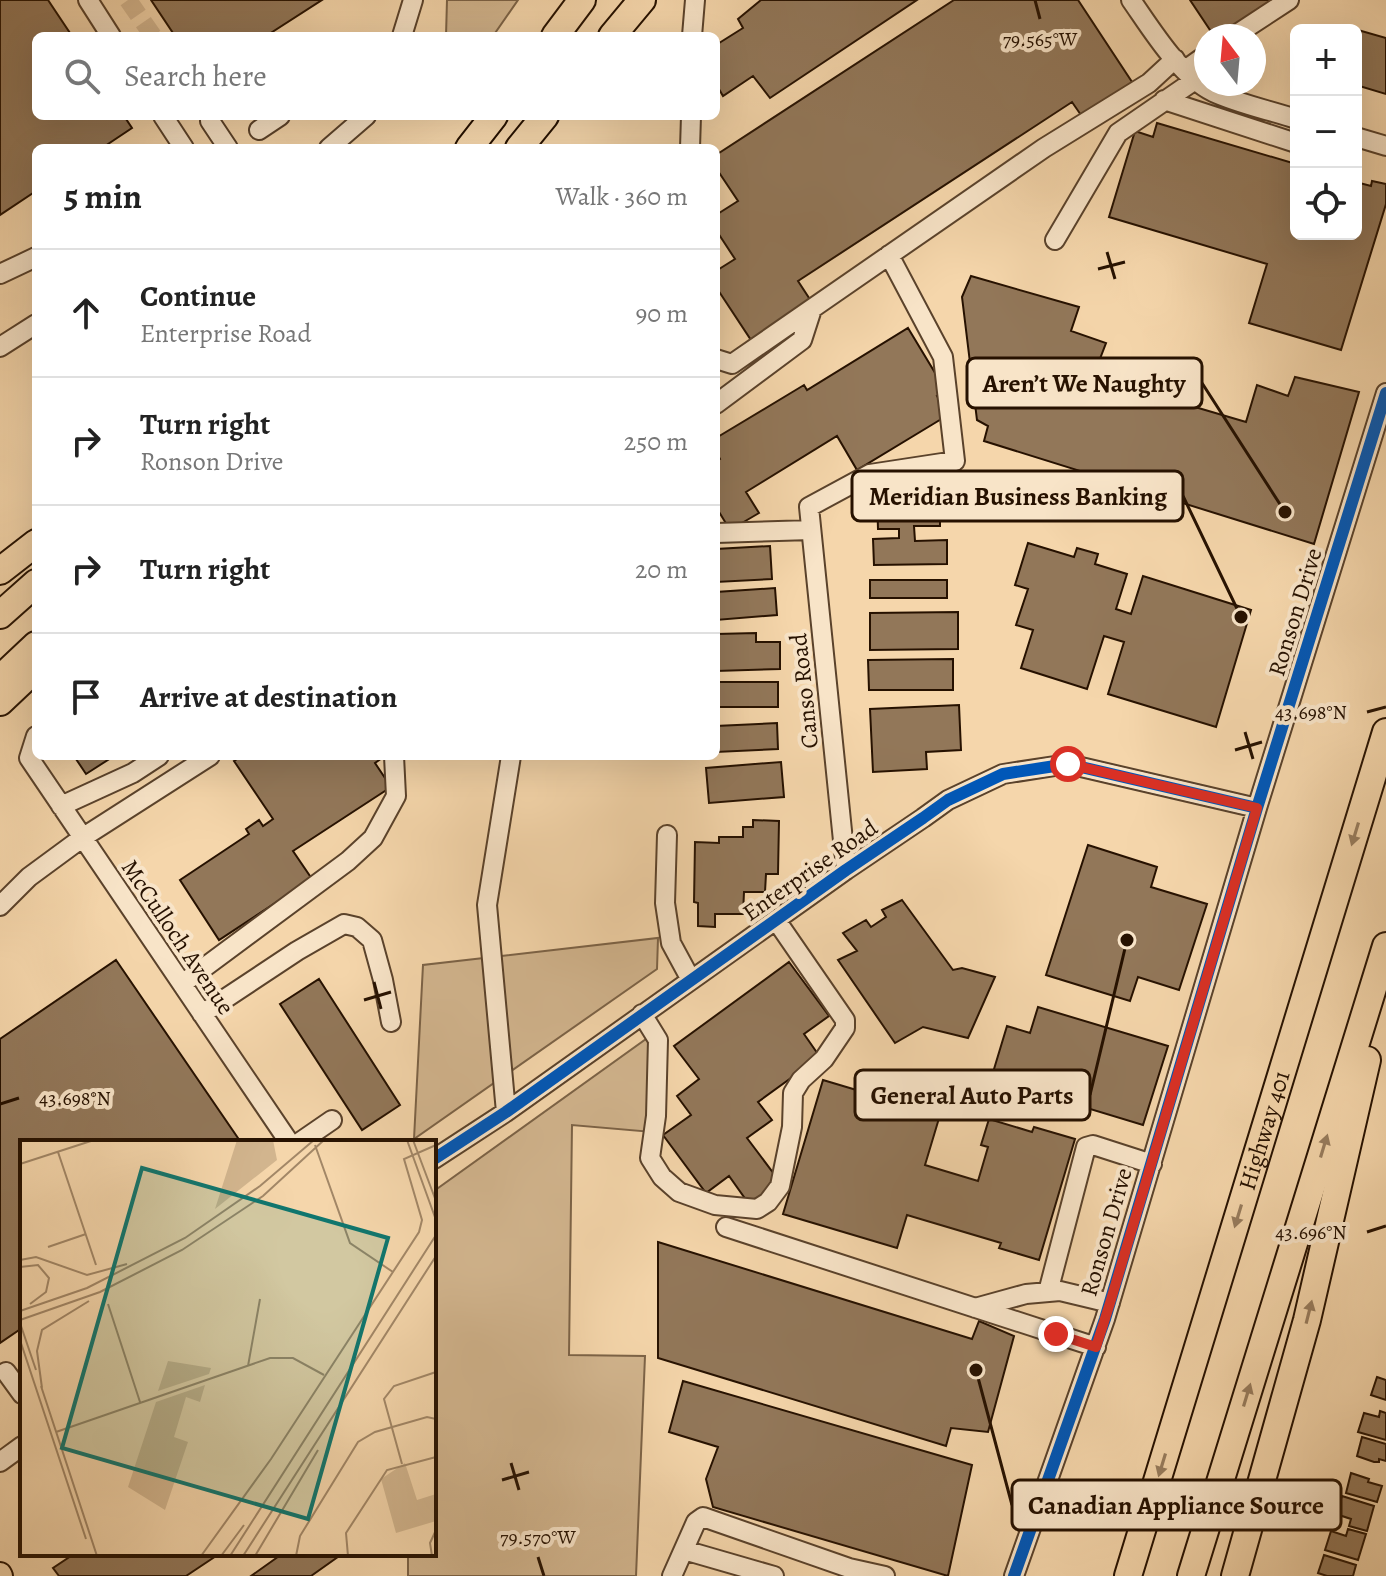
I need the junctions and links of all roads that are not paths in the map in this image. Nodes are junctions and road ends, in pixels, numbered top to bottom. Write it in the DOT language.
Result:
graph roads {
  1 [pos="88,0"];
  2 [pos="413,0"];
  3 [pos="582,0"];
  4 [pos="642,0"];
  5 [pos="695,0"];
  6 [pos="1131,0"];
  7 [pos="1289,0"];
  8 [pos="1252,24"];
  9 [pos="108,32"];
  10 [pos="403,32"];
  11 [pos="558,32"];
  12 [pos="615,32"];
  13 [pos="692,32"];
  14 [pos="1194,64"];
  15 [pos="1185,70"];
  16 [pos="1164,100"];
  17 [pos="1265,109"];
  18 [pos="1290,117"];
  19 [pos="166,120"];
  20 [pos="274,120"];
  21 [pos="361,120"];
  22 [pos="491,120"];
  23 [pos="542,120"];
  24 [pos="691,120"];
  25 [pos="210,121"];
  26 [pos="259,130"];
  27 [pos="1258,130"];
  28 [pos="1362,139"];
  29 [pos="1290,141"];
  30 [pos="181,144"];
  31 [pos="225,144"];
  32 [pos="334,144"];
  33 [pos="472,144"];
  34 [pos="522,144"];
  35 [pos="690,144"];
  36 [pos="1386,146"];
  37 [pos="1055,240"];
  38 [pos="889,255"];
  39 [pos="32,259"];
  40 [pos="0,274"];
  41 [pos="812,309"];
  42 [pos="32,327"];
  43 [pos="0,347"];
  44 [pos="720,360"];
  45 [pos="1386,393"];
  46 [pos="720,401"];
  47 [pos="811,530"];
  48 [pos="720,533"];
  49 [pos="32,546"];
  50 [pos="0,571"];
  51 [pos="32,587"];
  52 [pos="0,615"];
  53 [pos="32,649"];
  54 [pos="32,672"];
  55 [pos="0,678"];
  56 [pos="0,702"];
  57 [pos="1386,732"];
  58 [pos="32,749"];
  59 [pos="153,760"];
  60 [pos="204,760"];
  61 [pos="394,760"];
  62 [pos="510,760"];
  63 [pos="61,806"];
  64 [pos="1257,808"];
  65 [pos="667,835"];
  66 [pos="82,838"];
  67 [pos="846,870"];
  68 [pos="0,906"];
  69 [pos="776,920"];
  70 [pos="1386,946"];
  71 [pos="1386,979"];
  72 [pos="691,980"];
  73 [pos="182,984"];
  74 [pos="202,1014"];
  75 [pos="642,1014"];
  76 [pos="391,1022"];
  77 [pos="506,1112"];
  78 [pos="332,1120"];
  79 [pos="288,1140"];
  80 [pos="303,1140"];
  81 [pos="436,1158"];
  82 [pos="1152,1164"];
  83 [pos="726,1227"];
  84 [pos="1048,1292"];
  85 [pos="1110,1303"];
  86 [pos="975,1308"];
  87 [pos="1096,1347"];
  88 [pos="20,1362"];
  89 [pos="3,1374"];
  90 [pos="20,1392"];
  91 [pos="20,1447"];
  92 [pos="0,1462"];
  93 [pos="684,1550"];
  94 [pos="672,1576"];
  95 [pos="774,1576"];
  96 [pos="885,1576"];
  97 [pos="1014,1576"];
  98 [pos="1128,1576"];
  99 [pos="1191,1576"];
  100 [pos="1235,1576"];
  1 -- 9 [label="street"];
  2 -- 10 [label="street"];
  3 -- 11 [label="highway"];
  4 -- 12 [label="highway"];
  5 -- 13 [label="street"];
  6 -- 15 [label="street"];
  7 -- 8 [label="street"];
  14 -- 15 [label="street"];
  15 -- 16 [label="street"];
  15 -- 17 [label="street"];
  15 -- 38 [label="street"];
  16 -- 27 [label="street"];
  16 -- 37 [label="street"];
  17 -- 18 [label="street"];
  17 -- 27 [label="street"];
  19 -- 30 [label="street"];
  20 -- 26 [label="street"];
  21 -- 32 [label="street"];
  22 -- 33 [label="highway"];
  23 -- 34 [label="highway"];
  24 -- 35 [label="street"];
  25 -- 31 [label="street"];
  27 -- 29 [label="street"];
  28 -- 36 [label="street"];
  38 -- 41 [label="street"];
  38 -- 47 [label="street, Canso Road"];
  39 -- 40 [label="street"];
  41 -- 44 [label="street"];
  41 -- 46 [label="street"];
  42 -- 43 [label="street"];
  45 -- 64 [label="street, Ronson Drive"];
  47 -- 48 [label="street"];
  47 -- 67 [label="street, Canso Road"];
  49 -- 50 [label="highway"];
  51 -- 52 [label="highway"];
  53 -- 55 [label="highway"];
  54 -- 56 [label="highway"];
  57 -- 98 [label="highway, Highway 401, one-way"];
  58 -- 63 [label="street, McCulloch Avenue"];
  59 -- 63 [label="street"];
  60 -- 66 [label="street"];
  61 -- 73 [label="street"];
  62 -- 77 [label="street"];
  63 -- 66 [label="street, McCulloch Avenue"];
  64 -- 67 [label="street, Enterprise Road"];
  64 -- 82 [label="street, Ronson Drive"];
  65 -- 72 [label="street"];
  66 -- 68 [label="street"];
  66 -- 73 [label="street, McCulloch Avenue"];
  67 -- 69 [label="street, Enterprise Road"];
  69 -- 72 [label="street, Enterprise Road"];
  69 -- 75 [label="street"];
  99 -- 70 [label="highway, one-way"];
  100 -- 71 [label="highway, one-way"];
  72 -- 75 [label="street, Enterprise Road"];
  73 -- 74 [label="street, McCulloch Avenue"];
  74 -- 76 [label="street"];
  74 -- 79 [label="street, McCulloch Avenue"];
  75 -- 77 [label="street, Enterprise Road"];
  77 -- 81 [label="street, Enterprise Road"];
  78 -- 80 [label="street"];
  82 -- 84 [label="street"];
  82 -- 85 [label="street, Ronson Drive"];
  83 -- 86 [label="street"];
  84 -- 85 [label="street"];
  84 -- 86 [label="street"];
  85 -- 87 [label="street, Ronson Drive"];
  86 -- 87 [label="street"];
  87 -- 97 [label="street, Ronson Drive"];
  88 -- 89 [label="street"];
  89 -- 90 [label="street"];
  91 -- 92 [label="street"];
  93 -- 94 [label="street"];
  93 -- 95 [label="street"];
  93 -- 96 [label="street"];
}
